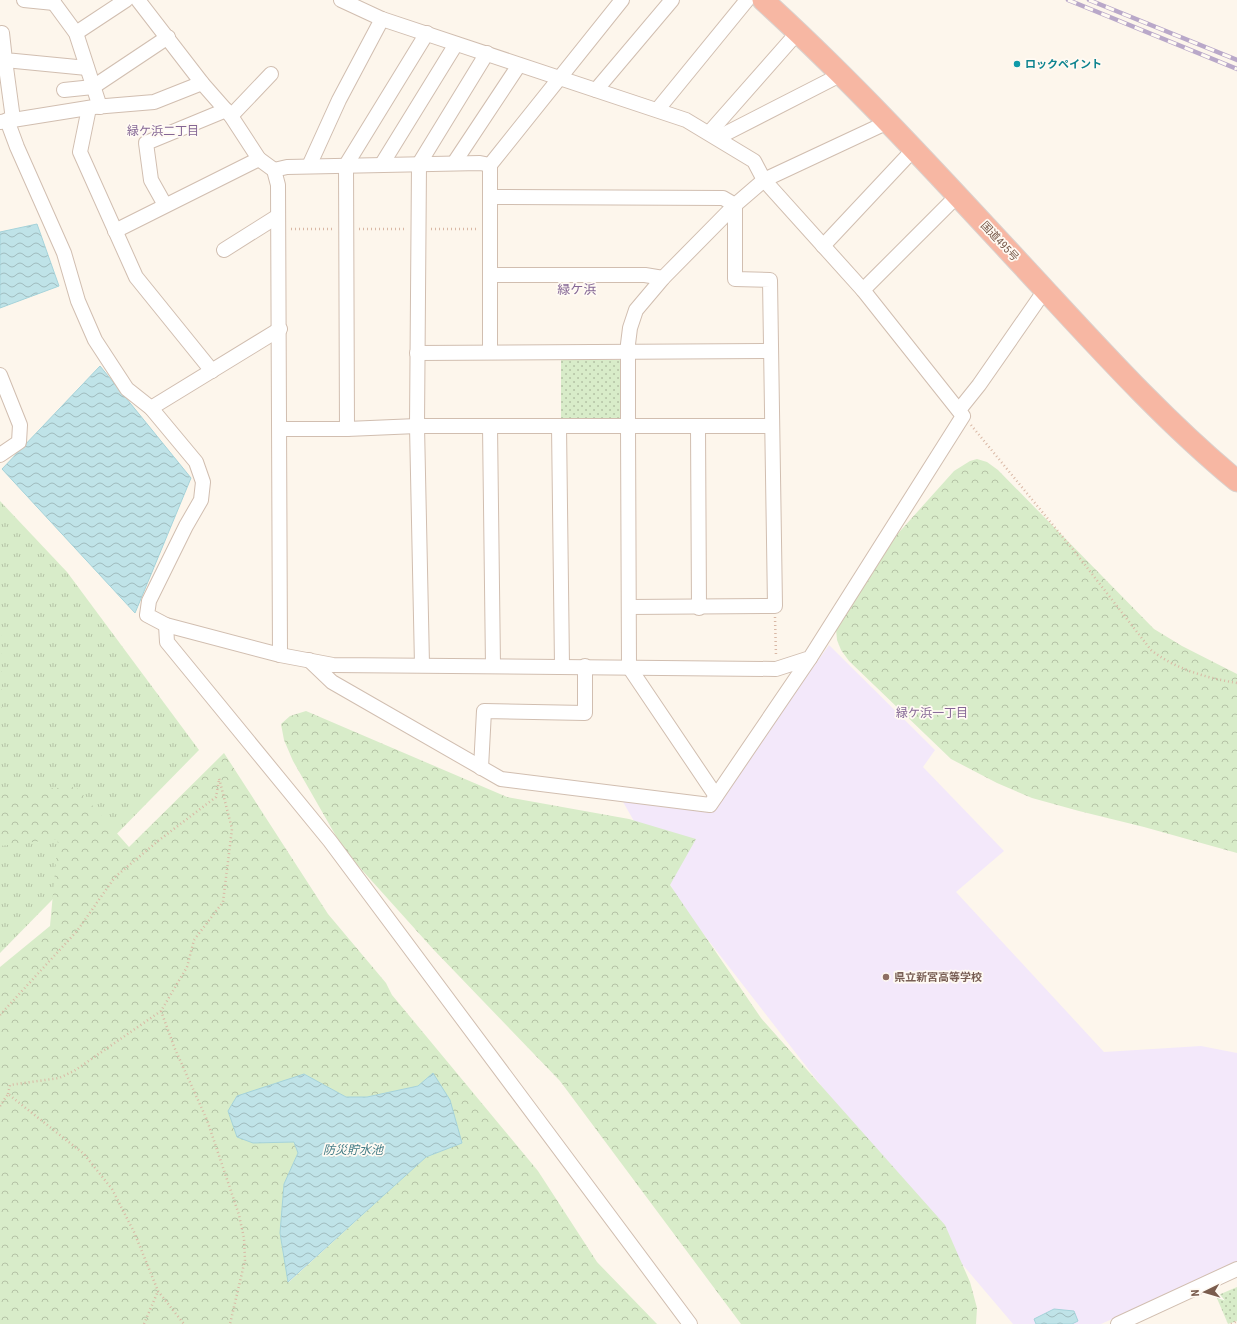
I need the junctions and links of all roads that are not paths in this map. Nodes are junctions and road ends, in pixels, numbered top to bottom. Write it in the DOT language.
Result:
graph roads {
  1 [pos="24,0"];
  2 [pos="126,0"];
  3 [pos="138,0"];
  4 [pos="340,0"];
  5 [pos="622,0"];
  6 [pos="672,0"];
  7 [pos="747,0"];
  8 [pos="763,0"];
  9 [pos="53,2"];
  10 [pos="382,19"];
  11 [pos="798,32"];
  12 [pos="76,33"];
  13 [pos="427,33"];
  14 [pos="2,34"];
  15 [pos="168,38"];
  16 [pos="456,44"];
  17 [pos="487,54"];
  18 [pos="5,60"];
  19 [pos="519,65"];
  20 [pos="87,68"];
  21 [pos="271,74"];
  22 [pos="842,74"];
  23 [pos="559,78"];
  24 [pos="202,83"];
  25 [pos="93,87"];
  26 [pos="64,90"];
  27 [pos="596,90"];
  28 [pos="94,107"];
  29 [pos="658,109"];
  30 [pos="229,113"];
  31 [pos="7,120"];
  32 [pos="888,122"];
  33 [pos="713,135"];
  34 [pos="914,149"];
  35 [pos="259,159"];
  36 [pos="382,164"];
  37 [pos="419,164"];
  38 [pos="454,164"];
  39 [pos="346,165"];
  40 [pos="490,165"];
  41 [pos="309,166"];
  42 [pos="274,170"];
  43 [pos="764,180"];
  44 [pos="957,196"];
  45 [pos="491,197"];
  46 [pos="165,205"];
  47 [pos="735,205"];
  48 [pos="278,223"];
  49 [pos="115,231"];
  50 [pos="823,246"];
  51 [pos="224,250"];
  52 [pos="491,275"];
  53 [pos="663,278"];
  54 [pos="863,290"];
  55 [pos="1045,290"];
  56 [pos="280,329"];
  57 [pos="490,351"];
  58 [pos="771,351"];
  59 [pos="417,353"];
  60 [pos="628,353"];
  61 [pos="212,370"];
  62 [pos="0,375"];
  63 [pos="151,408"];
  64 [pos="961,413"];
  65 [pos="418,426"];
  66 [pos="490,426"];
  67 [pos="559,426"];
  68 [pos="628,426"];
  69 [pos="771,426"];
  70 [pos="698,427"];
  71 [pos="280,429"];
  72 [pos="346,429"];
  73 [pos="0,455"];
  74 [pos="1237,481"];
  75 [pos="629,607"];
  76 [pos="699,608"];
  77 [pos="166,625"];
  78 [pos="280,655"];
  79 [pos="810,658"];
  80 [pos="308,660"];
  81 [pos="422,666"];
  82 [pos="493,666"];
  83 [pos="562,666"];
  84 [pos="585,666"];
  85 [pos="629,667"];
  86 [pos="481,768"];
  87 [pos="716,796"];
  88 [pos="1237,1270"];
  89 [pos="690,1324"];
  90 [pos="1118,1324"];
  1 -- 9 [label="street"];
  2 -- 12 [label="street"];
  3 -- 15 [label="street"];
  4 -- 10 [label="street"];
  5 -- 23 [label="street"];
  6 -- 27 [label="street"];
  7 -- 29 [label="street"];
  8 -- 11 [label="highway, 国道495号"];
  9 -- 12 [label="street"];
  10 -- 13 [label="street"];
  10 -- 41 [label="street"];
  11 -- 22 [label="highway, 国道495号"];
  11 -- 33 [label="street"];
  12 -- 20 [label="street"];
  13 -- 16 [label="street"];
  13 -- 39 [label="street"];
  14 -- 18 [label="street"];
  15 -- 24 [label="street"];
  15 -- 25 [label="street"];
  16 -- 17 [label="street"];
  16 -- 36 [label="street"];
  17 -- 19 [label="street"];
  17 -- 37 [label="street"];
  18 -- 20 [label="street"];
  18 -- 31 [label="street"];
  19 -- 23 [label="street"];
  19 -- 38 [label="street"];
  20 -- 25 [label="street"];
  21 -- 30 [label="street"];
  22 -- 32 [label="highway, 国道495号"];
  22 -- 33 [label="street"];
  23 -- 27 [label="street"];
  23 -- 40 [label="street"];
  24 -- 28 [label="street"];
  24 -- 30 [label="street"];
  25 -- 26 [label="street"];
  25 -- 28 [label="street"];
  27 -- 29 [label="street"];
  28 -- 31 [label="street"];
  28 -- 49 [label="street"];
  29 -- 33 [label="street"];
  30 -- 35 [label="street"];
  30 -- 46 [label="street"];
  31 -- 63 [label="street"];
  32 -- 34 [label="highway, 国道495号"];
  32 -- 43 [label="street"];
  33 -- 43 [label="street"];
  34 -- 44 [label="highway, 国道495号"];
  34 -- 50 [label="street"];
  35 -- 42 [label="street"];
  35 -- 46 [label="street"];
  36 -- 37 [label="street"];
  36 -- 39 [label="street"];
  37 -- 38 [label="street"];
  37 -- 59 [label="street"];
  38 -- 40 [label="street"];
  39 -- 41 [label="street"];
  39 -- 72 [label="street"];
  40 -- 45 [label="street"];
  41 -- 42 [label="street"];
  42 -- 48 [label="street"];
  43 -- 47 [label="street"];
  43 -- 50 [label="street"];
  44 -- 54 [label="street"];
  44 -- 55 [label="highway, 国道495号"];
  45 -- 47 [label="street"];
  45 -- 52 [label="street"];
  46 -- 49 [label="street"];
  47 -- 53 [label="street"];
  47 -- 58 [label="street"];
  48 -- 51 [label="street"];
  48 -- 56 [label="street"];
  49 -- 61 [label="street"];
  50 -- 54 [label="street"];
  52 -- 53 [label="street"];
  52 -- 57 [label="street"];
  53 -- 60 [label="street"];
  54 -- 64 [label="street"];
  55 -- 64 [label="street"];
  55 -- 74 [label="highway, 国道495号"];
  56 -- 61 [label="street"];
  56 -- 71 [label="street"];
  57 -- 59 [label="street"];
  57 -- 60 [label="street"];
  58 -- 60 [label="street"];
  58 -- 69 [label="street"];
  59 -- 65 [label="street"];
  60 -- 68 [label="street"];
  61 -- 63 [label="street"];
  62 -- 73 [label="street"];
  63 -- 77 [label="street"];
  64 -- 79 [label="street"];
  65 -- 66 [label="street"];
  65 -- 72 [label="street"];
  65 -- 81 [label="street"];
  66 -- 67 [label="street"];
  66 -- 82 [label="street"];
  67 -- 68 [label="street"];
  67 -- 83 [label="street"];
  68 -- 70 [label="street"];
  68 -- 75 [label="street"];
  69 -- 70 [label="street"];
  69 -- 76 [label="street"];
  70 -- 76 [label="street"];
  71 -- 72 [label="street"];
  71 -- 78 [label="street"];
  75 -- 76 [label="street"];
  75 -- 85 [label="street"];
  77 -- 78 [label="street"];
  77 -- 89 [label="street"];
  78 -- 80 [label="street"];
  79 -- 85 [label="street"];
  79 -- 87 [label="street"];
  80 -- 81 [label="street"];
  80 -- 86 [label="street"];
  81 -- 82 [label="street"];
  82 -- 83 [label="street"];
  83 -- 84 [label="street"];
  84 -- 85 [label="street"];
  84 -- 86 [label="street"];
  85 -- 87 [label="street"];
  86 -- 87 [label="street"];
  88 -- 90 [label="street"];
}
